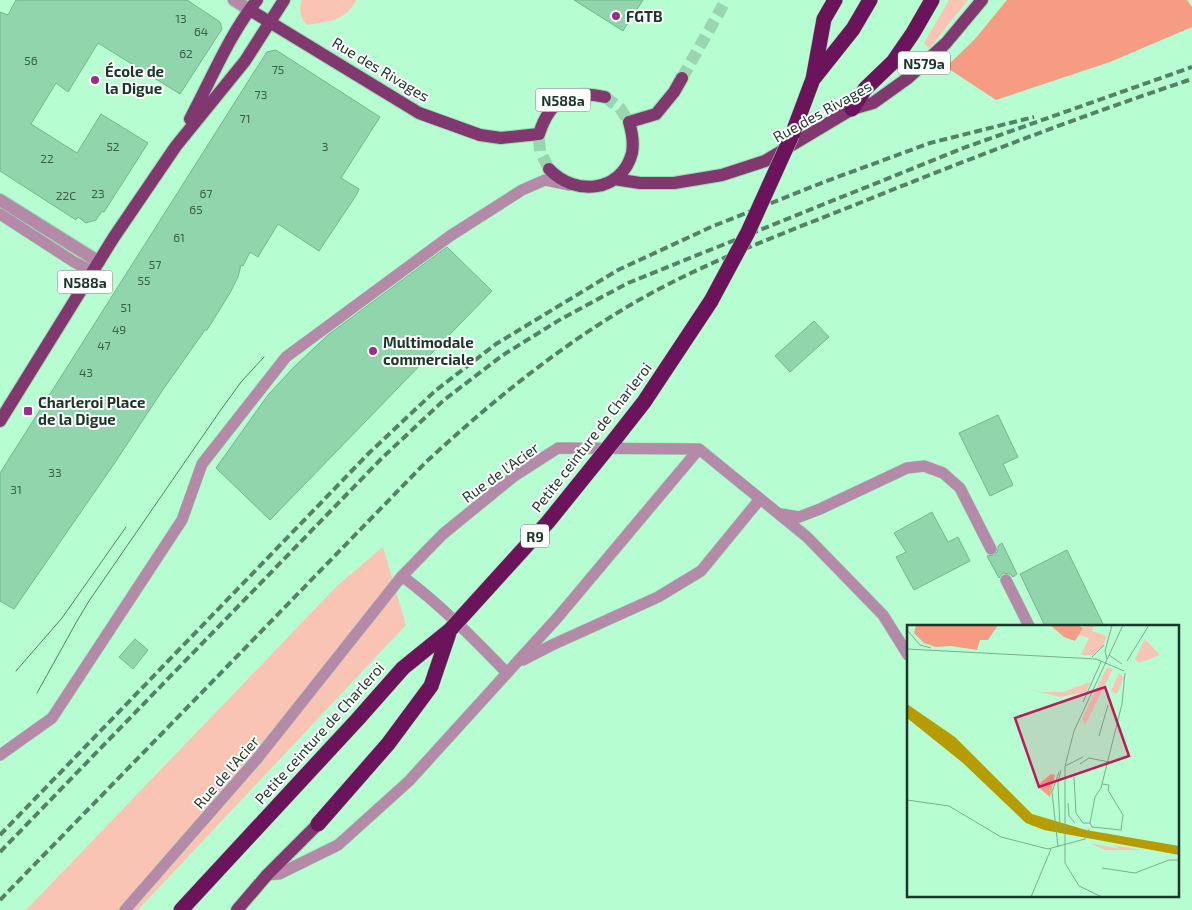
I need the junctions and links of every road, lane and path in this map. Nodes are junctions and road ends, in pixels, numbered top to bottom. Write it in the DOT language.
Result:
graph roads {
  1 [pos="234,0"];
  2 [pos="284,0"];
  3 [pos="821,0"];
  4 [pos="835,0"];
  5 [pos="870,0"];
  6 [pos="932,0"];
  7 [pos="982,0"];
  8 [pos="254,5"];
  9 [pos="824,19"];
  10 [pos="270,22"];
  11 [pos="682,78"];
  12 [pos="813,79"];
  13 [pos="605,98"];
  14 [pos="852,110"];
  15 [pos="176,146"];
  16 [pos="549,169"];
  17 [pos="614,179"];
  18 [pos="573,186"];
  19 [pos="0,200"];
  20 [pos="0,214"];
  21 [pos="96,267"];
  22 [pos="0,421"];
  23 [pos="699,449"];
  24 [pos="760,499"];
  25 [pos="779,514"];
  26 [pos="991,549"];
  27 [pos="402,576"];
  28 [pos="1006,580"];
  29 [pos="1028,625"];
  30 [pos="450,630"];
  31 [pos="907,653"];
  32 [pos="510,669"];
  33 [pos="0,754"];
  34 [pos="318,824"];
  35 [pos="267,875"];
  36 [pos="124,910"];
  37 [pos="181,910"];
  38 [pos="237,910"];
  1 -- 8 [label="street"];
  2 -- 10 [label="main road, N588a"];
  3 -- 9 [label="highway"];
  4 -- 9 [label="highway, Petite ceinture de Charleroi / R9"];
  5 -- 12 [label="highway"];
  6 -- 14 [label="highway"];
  7 -- 14 [label="main road, Rue des Rivages / N579a"];
  8 -- 10 [label="main road, N588a"];
  8 -- 15 [label="main road, N588a"];
  9 -- 12 [label="highway, Petite ceinture de Charleroi / R9"];
  10 -- 13 [label="main road, Rue des Rivages / N588a"];
  10 -- 15 [label="main road, N588a"];
  11 -- 17 [label="main road"];
  12 -- 30 [label="highway, Petite ceinture de Charleroi / R9, bridge"];
  14 -- 17 [label="main road, Rue des Rivages / N579a"];
  15 -- 21 [label="main road, N588a"];
  16 -- 18 [label="main road"];
  17 -- 18 [label="main road"];
  18 -- 33 [label="lane"];
  19 -- 21 [label="street"];
  20 -- 21 [label="lane"];
  21 -- 22 [label="main road, N588a"];
  23 -- 24 [label="lane"];
  23 -- 27 [label="lane, Rue de l'Acier"];
  23 -- 32 [label="lane"];
  24 -- 25 [label="lane"];
  24 -- 32 [label="lane"];
  25 -- 26 [label="lane"];
  25 -- 31 [label="lane"];
  27 -- 32 [label="lane"];
  27 -- 36 [label="lane, Rue de l'Acier"];
  28 -- 29 [label="lane"];
  30 -- 34 [label="highway"];
  30 -- 37 [label="highway, Petite ceinture de Charleroi / R9"];
  32 -- 35 [label="lane"];
  34 -- 35 [label="main road"];
  35 -- 38 [label="main road"];
}
